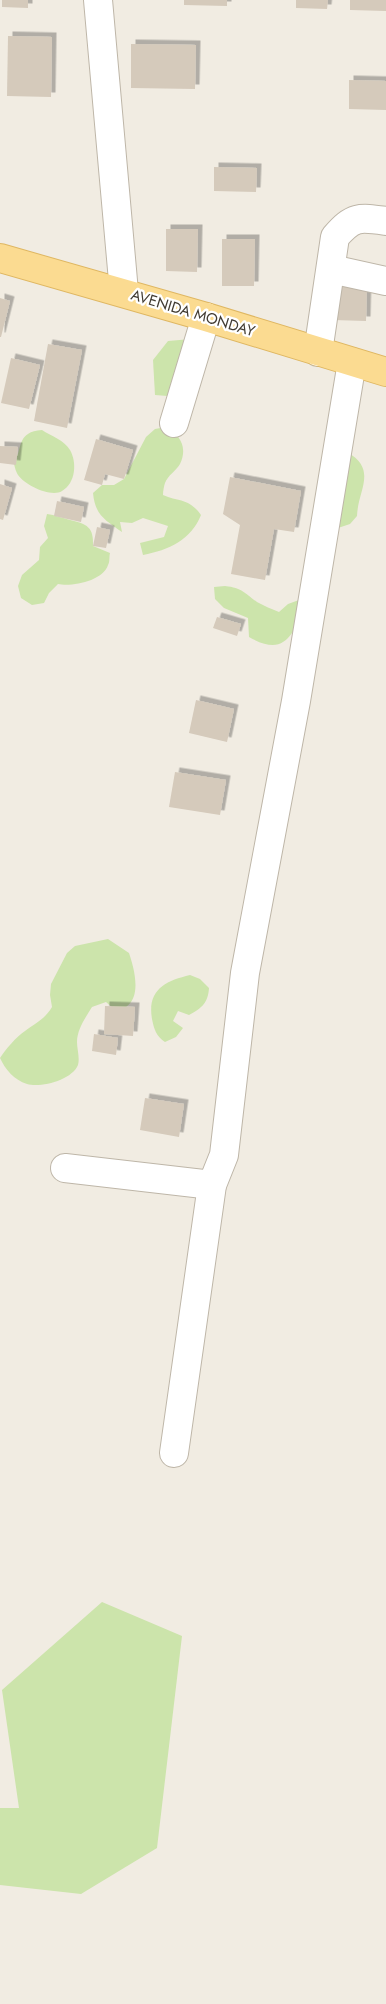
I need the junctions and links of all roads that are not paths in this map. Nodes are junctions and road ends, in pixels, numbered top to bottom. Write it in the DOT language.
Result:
graph roads {
  1 [pos="98,0"];
  2 [pos="386,221"];
  3 [pos="0,258"];
  4 [pos="331,270"];
  5 [pos="386,281"];
  6 [pos="124,292"];
  7 [pos="206,317"];
  8 [pos="318,352"];
  9 [pos="352,362"];
  10 [pos="386,372"];
  11 [pos="174,423"];
  12 [pos="65,1168"];
  13 [pos="212,1185"];
  14 [pos="174,1453"];
  1 -- 6 [label="street"];
  2 -- 4 [label="street"];
  3 -- 6 [label="main road, AVENIDA MONDAY"];
  4 -- 5 [label="street"];
  4 -- 8 [label="street"];
  6 -- 7 [label="main road, AVENIDA MONDAY"];
  7 -- 8 [label="main road, AVENIDA MONDAY"];
  7 -- 11 [label="street"];
  8 -- 9 [label="main road, AVENIDA MONDAY"];
  9 -- 10 [label="main road, AVENIDA MONDAY"];
  9 -- 13 [label="street"];
  12 -- 13 [label="street"];
  13 -- 14 [label="street"];
}
